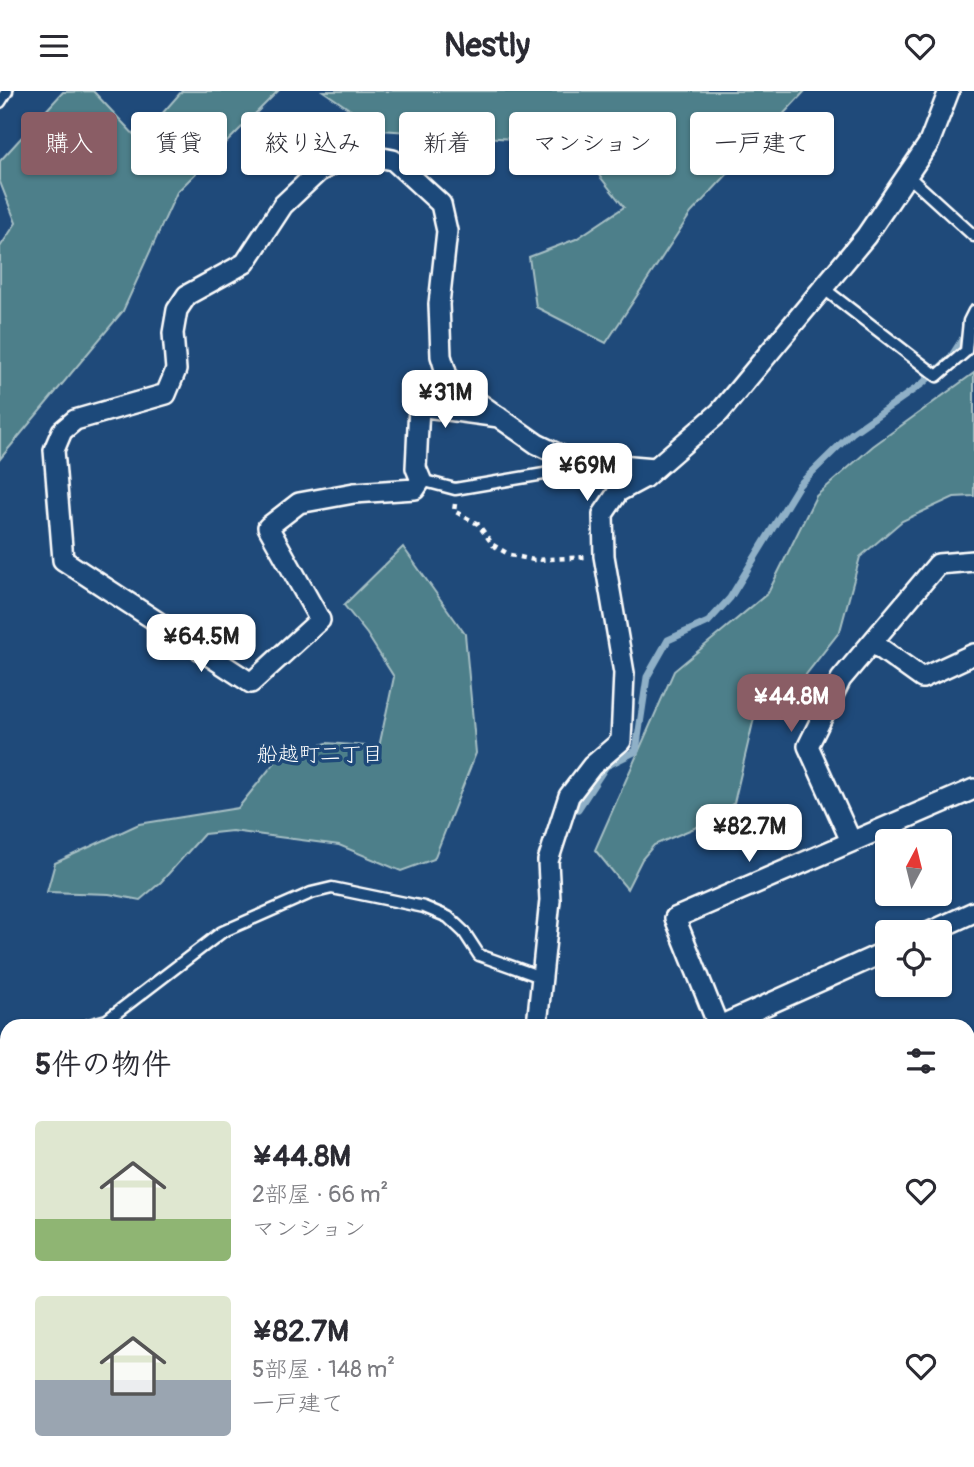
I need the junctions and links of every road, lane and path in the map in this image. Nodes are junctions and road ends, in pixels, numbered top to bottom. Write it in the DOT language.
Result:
graph roads {
  1 [pos="7,91"];
  2 [pos="949,91"];
  3 [pos="0,102"];
  4 [pos="907,175"];
  5 [pos="974,236"];
  6 [pos="823,288"];
  7 [pos="974,311"];
  8 [pos="499,417"];
  9 [pos="572,461"];
  10 [pos="655,468"];
  11 [pos="421,480"];
  12 [pos="456,489"];
  13 [pos="604,556"];
  14 [pos="974,561"];
  15 [pos="873,643"];
  16 [pos="974,654"];
  17 [pos="974,789"];
  18 [pos="851,841"];
  19 [pos="974,912"];
  20 [pos="952,922"];
  21 [pos="875,956"];
  22 [pos="541,977"];
  23 [pos="108,1019"];
  24 [pos="538,1019"];
  25 [pos="717,1019"];
  26 [pos="734,1019"];
  1 -- 3 [label="lane"];
  2 -- 4 [label="street"];
  4 -- 5 [label="lane"];
  4 -- 6 [label="street"];
  6 -- 7 [label="lane"];
  6 -- 10 [label="street"];
  8 -- 9 [label="street"];
  8 -- 11 [label="street"];
  8 -- 11 [label="street"];
  9 -- 10 [label="street"];
  9 -- 12 [label="lane"];
  10 -- 13 [label="street"];
  11 -- 12 [label="lane"];
  12 -- 13 [label="path"];
  13 -- 22 [label="street"];
  14 -- 15 [label="street"];
  15 -- 16 [label="street"];
  15 -- 18 [label="street"];
  17 -- 18 [label="street"];
  18 -- 25 [label="street"];
  19 -- 20 [label="street"];
  21 -- 26 [label="street"];
  22 -- 23 [label="lane"];
  22 -- 24 [label="street"];
}
